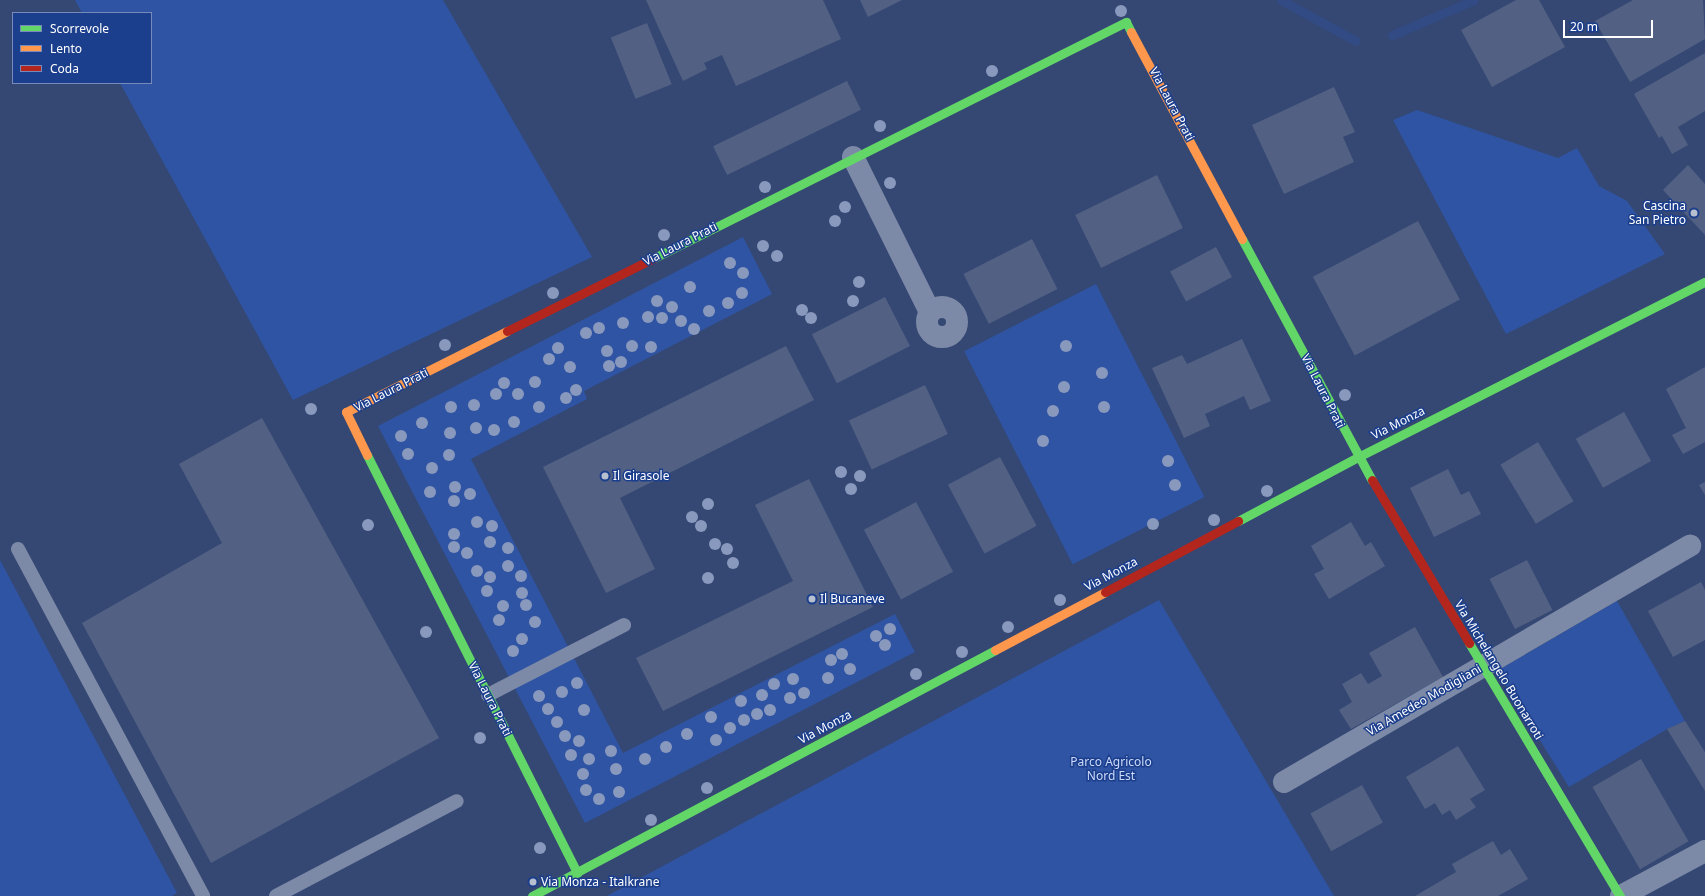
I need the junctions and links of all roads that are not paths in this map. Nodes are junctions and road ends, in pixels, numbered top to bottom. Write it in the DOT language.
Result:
graph roads {
  1 [pos="853,157"];
  2 [pos="1703,287"];
  3 [pos="930,312"];
  4 [pos="1358,456"];
  5 [pos="1690,546"];
  6 [pos="18,549"];
  7 [pos="624,625"];
  8 [pos="1483,666"];
  9 [pos="488,695"];
  10 [pos="1284,782"];
  11 [pos="458,801"];
  12 [pos="1705,851"];
  13 [pos="577,872"];
  14 [pos="203,896"];
  15 [pos="276,896"];
  16 [pos="532,896"];
  17 [pos="1620,896"];
  1 -- 3 [label="street"];
  1 -- 4 [label="street, Via Laura Prati"];
  1 -- 9 [label="street, Via Laura Prati"];
  2 -- 4 [label="street, Via Monza"];
  4 -- 8 [label="street, Via Michelangelo Buonarroti"];
  4 -- 13 [label="street, Via Monza"];
  5 -- 8 [label="street, Via Amedeo Modigliani"];
  6 -- 14 [label="lane"];
  7 -- 9 [label="lane"];
  8 -- 10 [label="street, Via Amedeo Modigliani"];
  8 -- 17 [label="street, Via Michelangelo Buonarroti"];
  9 -- 13 [label="street, Via Laura Prati"];
  11 -- 15 [label="lane"];
  12 -- 17 [label="street"];
  13 -- 16 [label="street, Via Monza"];
}
